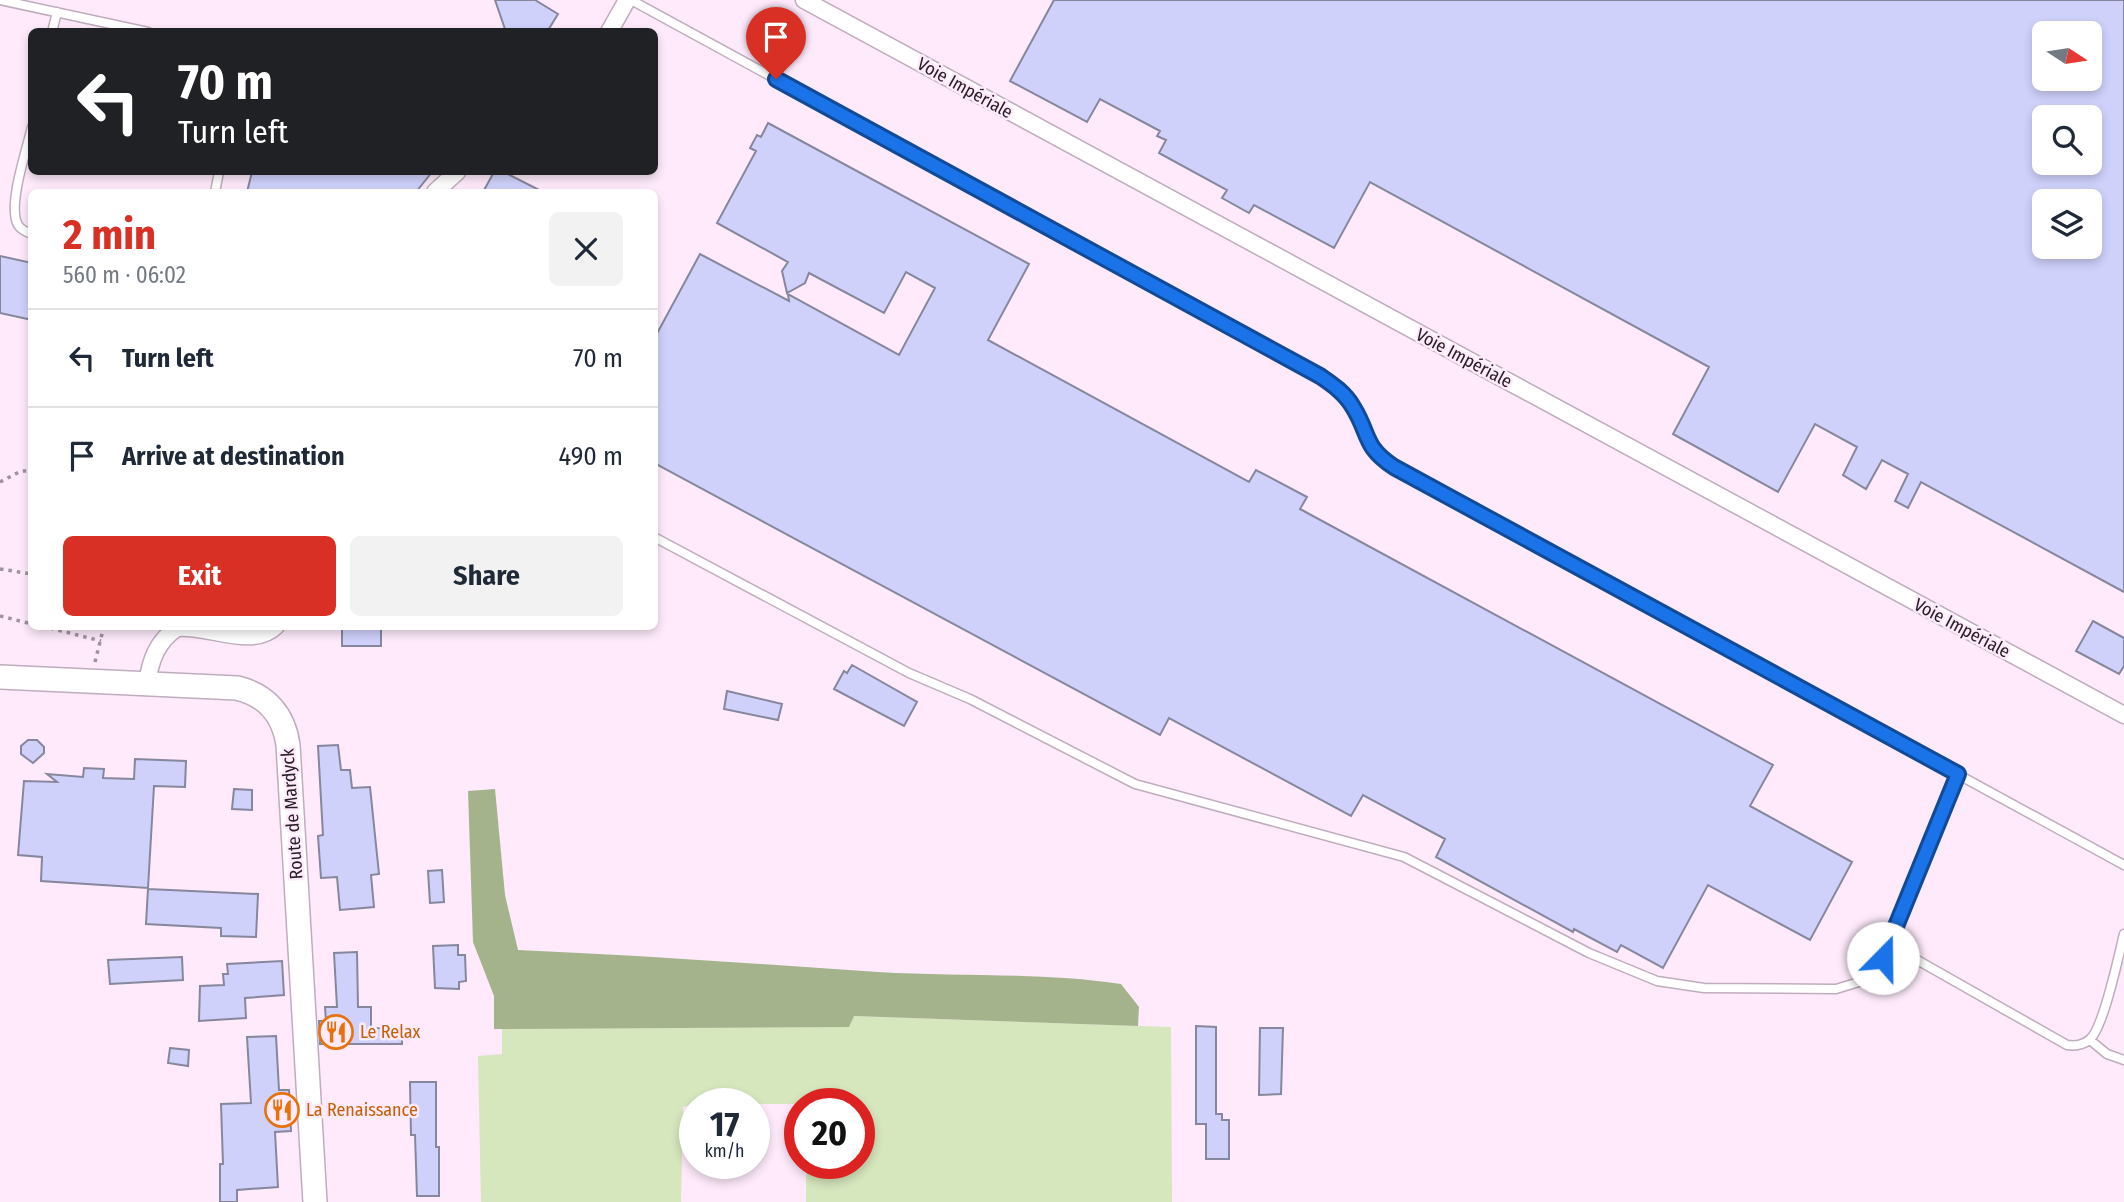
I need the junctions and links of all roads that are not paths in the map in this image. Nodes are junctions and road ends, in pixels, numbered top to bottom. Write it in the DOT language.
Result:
graph roads {
  1 [pos="0,0"];
  2 [pos="629,0"];
  3 [pos="804,0"];
  4 [pos="57,12"];
  5 [pos="53,28"];
  6 [pos="130,28"];
  7 [pos="612,28"];
  8 [pos="28,145"];
  9 [pos="454,175"];
  10 [pos="438,189"];
  11 [pos="28,232"];
  12 [pos="658,539"];
  13 [pos="175,630"];
  14 [pos="196,630"];
  15 [pos="270,630"];
  16 [pos="0,677"];
  17 [pos="147,684"];
  18 [pos="2124,715"];
  19 [pos="1958,774"];
  20 [pos="2124,865"];
  21 [pos="2124,934"];
  22 [pos="1889,944"];
  23 [pos="2090,1040"];
  24 [pos="2124,1060"];
  25 [pos="315,1202"];
  1 -- 4 [label="lane"];
  2 -- 7 [label="street"];
  2 -- 19 [label="lane"];
  3 -- 18 [label="street, Voie Impériale"];
  4 -- 5 [label="lane"];
  4 -- 6 [label="lane"];
  8 -- 11 [label="lane"];
  9 -- 10 [label="street"];
  12 -- 22 [label="lane"];
  13 -- 17 [label="street"];
  14 -- 15 [label="street"];
  16 -- 17 [label="main road, Route de Mardyck"];
  17 -- 25 [label="main road, Route de Mardyck"];
  19 -- 20 [label="lane"];
  19 -- 22 [label="lane"];
  21 -- 23 [label="lane"];
  22 -- 23 [label="lane"];
  23 -- 24 [label="lane"];
}
